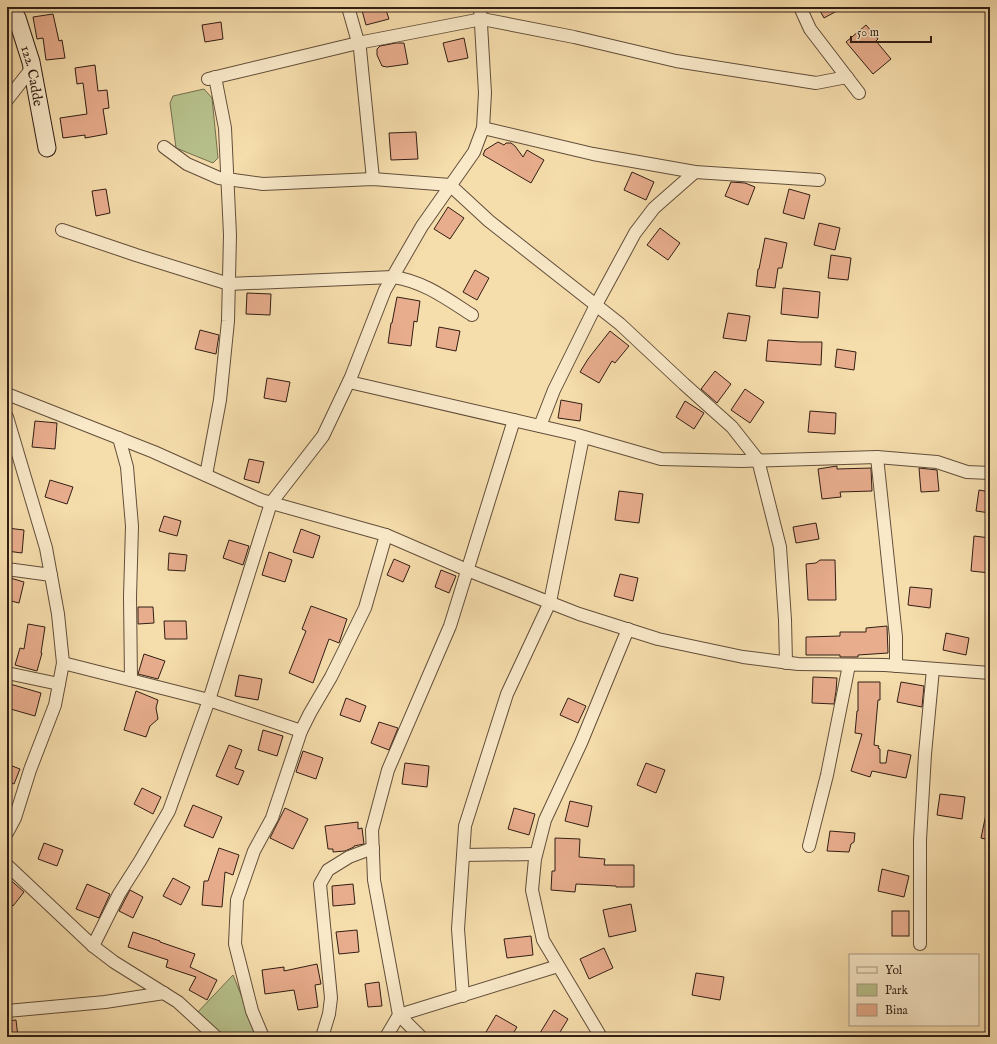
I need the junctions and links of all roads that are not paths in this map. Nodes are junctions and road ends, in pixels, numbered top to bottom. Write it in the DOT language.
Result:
graph roads {
  1 [pos="10,7"];
  2 [pos="348,7"];
  3 [pos="800,7"];
  4 [pos="481,13"];
  5 [pos="358,43"];
  6 [pos="32,68"];
  7 [pos="846,77"];
  8 [pos="859,93"];
  9 [pos="7,100"];
  10 [pos="483,128"];
  11 [pos="164,147"];
  12 [pos="47,148"];
  13 [pos="695,172"];
  14 [pos="227,179"];
  15 [pos="373,179"];
  16 [pos="819,180"];
  17 [pos="450,185"];
  18 [pos="62,230"];
  19 [pos="393,277"];
  20 [pos="229,284"];
  21 [pos="596,305"];
  22 [pos="472,315"];
  23 [pos="348,382"];
  24 [pos="7,394"];
  25 [pos="7,417"];
  26 [pos="514,420"];
  27 [pos="540,426"];
  28 [pos="584,437"];
  29 [pos="119,438"];
  30 [pos="877,457"];
  31 [pos="758,460"];
  32 [pos="990,473"];
  33 [pos="206,475"];
  34 [pos="271,503"];
  35 [pos="386,535"];
  36 [pos="7,569"];
  37 [pos="467,570"];
  38 [pos="51,575"];
  39 [pos="550,602"];
  40 [pos="628,629"];
  41 [pos="63,662"];
  42 [pos="786,662"];
  43 [pos="849,665"];
  44 [pos="896,666"];
  45 [pos="933,669"];
  46 [pos="7,673"];
  47 [pos="990,673"];
  48 [pos="131,680"];
  49 [pos="59,684"];
  50 [pos="209,700"];
  51 [pos="301,731"];
  52 [pos="7,833"];
  53 [pos="809,846"];
  54 [pos="373,848"];
  55 [pos="536,854"];
  56 [pos="463,855"];
  57 [pos="7,865"];
  58 [pos="920,944"];
  59 [pos="92,946"];
  60 [pos="558,966"];
  61 [pos="164,993"];
  62 [pos="463,996"];
  63 [pos="7,1011"];
  64 [pos="399,1015"];
  65 [pos="216,1037"];
  66 [pos="262,1037"];
  67 [pos="322,1037"];
  68 [pos="386,1037"];
  69 [pos="420,1037"];
  70 [pos="601,1037"];
  1 -- 6 [label="street, 122. Cadde"];
  2 -- 5 [label="street"];
  3 -- 7 [label="street"];
  4 -- 5 [label="street"];
  4 -- 7 [label="street"];
  4 -- 10 [label="street"];
  5 -- 14 [label="street"];
  5 -- 15 [label="street"];
  6 -- 9 [label="street"];
  6 -- 12 [label="street, 122. Cadde"];
  7 -- 8 [label="street"];
  10 -- 13 [label="street"];
  10 -- 17 [label="street"];
  11 -- 14 [label="street"];
  13 -- 16 [label="street"];
  13 -- 21 [label="street"];
  14 -- 15 [label="street"];
  14 -- 20 [label="street"];
  15 -- 17 [label="street"];
  17 -- 19 [label="street"];
  17 -- 21 [label="street"];
  18 -- 20 [label="street"];
  19 -- 20 [label="street"];
  19 -- 22 [label="street"];
  19 -- 23 [label="street"];
  20 -- 33 [label="street"];
  21 -- 27 [label="street"];
  21 -- 31 [label="street"];
  23 -- 26 [label="street"];
  23 -- 34 [label="street"];
  24 -- 29 [label="street"];
  25 -- 38 [label="street"];
  26 -- 27 [label="street"];
  26 -- 37 [label="street"];
  27 -- 28 [label="street"];
  28 -- 31 [label="street"];
  28 -- 39 [label="street"];
  29 -- 33 [label="street"];
  29 -- 48 [label="street"];
  30 -- 31 [label="street"];
  30 -- 32 [label="street"];
  30 -- 44 [label="street"];
  31 -- 42 [label="street"];
  33 -- 34 [label="street"];
  34 -- 35 [label="street"];
  34 -- 50 [label="street"];
  35 -- 37 [label="street"];
  35 -- 51 [label="street"];
  36 -- 38 [label="street"];
  37 -- 39 [label="street"];
  37 -- 54 [label="street"];
  38 -- 41 [label="street"];
  39 -- 40 [label="street"];
  39 -- 56 [label="street"];
  40 -- 42 [label="street"];
  40 -- 55 [label="street"];
  41 -- 48 [label="street"];
  41 -- 49 [label="street"];
  42 -- 43 [label="street"];
  43 -- 44 [label="street"];
  43 -- 53 [label="street"];
  44 -- 45 [label="street"];
  45 -- 47 [label="street"];
  45 -- 58 [label="street"];
  46 -- 49 [label="street"];
  48 -- 50 [label="street"];
  49 -- 52 [label="street"];
  50 -- 51 [label="street"];
  50 -- 59 [label="street"];
  51 -- 66 [label="street"];
  54 -- 64 [label="street"];
  54 -- 67 [label="street"];
  55 -- 56 [label="street"];
  55 -- 60 [label="street"];
  56 -- 62 [label="street"];
  57 -- 59 [label="street"];
  59 -- 61 [label="street"];
  60 -- 62 [label="street"];
  60 -- 70 [label="street"];
  61 -- 63 [label="street"];
  61 -- 65 [label="street"];
  62 -- 64 [label="street"];
  64 -- 68 [label="street"];
  64 -- 69 [label="street"];
}
